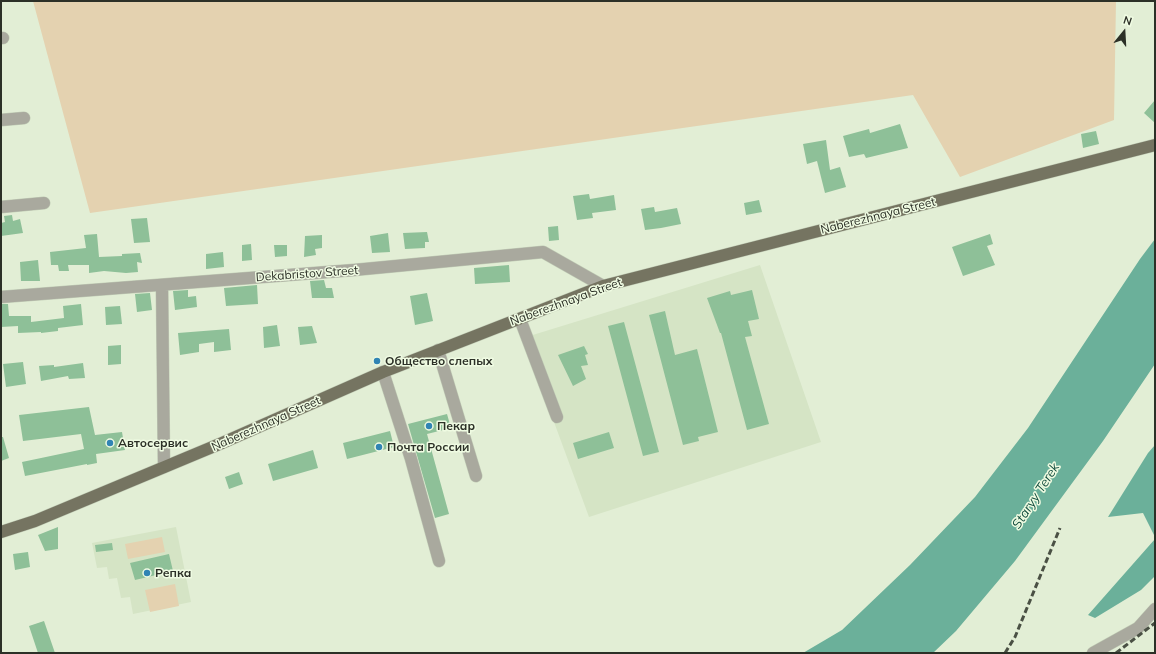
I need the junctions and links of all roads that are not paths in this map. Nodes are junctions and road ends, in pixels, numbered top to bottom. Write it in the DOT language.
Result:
graph roads {
  1 [pos="24,118"];
  2 [pos="1,120"];
  3 [pos="1155,145"];
  4 [pos="44,203"];
  5 [pos="1,207"];
  6 [pos="162,285"];
  7 [pos="603,286"];
  8 [pos="1,297"];
  9 [pos="520,319"];
  10 [pos="438,350"];
  11 [pos="383,372"];
  12 [pos="557,418"];
  13 [pos="164,467"];
  14 [pos="476,476"];
  15 [pos="1,532"];
  16 [pos="438,561"];
  17 [pos="1155,609"];
  18 [pos="1093,653"];
  1 -- 2 [label="street"];
  3 -- 7 [label="main road, Naberezhnaya Street"];
  4 -- 5 [label="street"];
  6 -- 7 [label="street, Dekabristov Street"];
  6 -- 8 [label="street, Dekabristov Street"];
  6 -- 13 [label="street"];
  7 -- 9 [label="main road, Naberezhnaya Street"];
  9 -- 10 [label="main road, Naberezhnaya Street"];
  9 -- 12 [label="street"];
  10 -- 11 [label="main road, Naberezhnaya Street"];
  10 -- 14 [label="street"];
  11 -- 13 [label="main road, Naberezhnaya Street"];
  11 -- 16 [label="street"];
  13 -- 15 [label="main road, Naberezhnaya Street"];
  17 -- 18 [label="street"];
}
